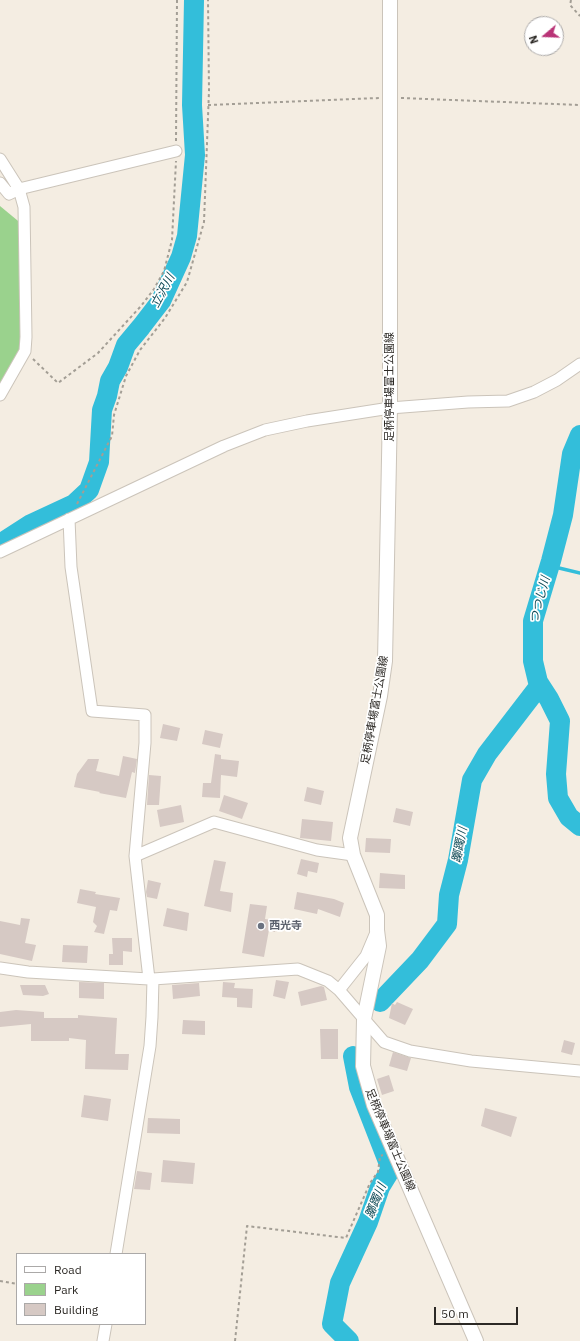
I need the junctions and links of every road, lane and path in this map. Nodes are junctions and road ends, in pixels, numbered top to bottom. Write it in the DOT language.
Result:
graph roads {
  1 [pos="177,0"];
  2 [pos="208,0"];
  3 [pos="390,0"];
  4 [pos="571,0"];
  5 [pos="580,16"];
  6 [pos="390,97"];
  7 [pos="208,106"];
  8 [pos="580,106"];
  9 [pos="176,151"];
  10 [pos="0,160"];
  11 [pos="0,183"];
  12 [pos="19,189"];
  13 [pos="25,351"];
  14 [pos="580,364"];
  15 [pos="0,395"];
  16 [pos="390,408"];
  17 [pos="69,519"];
  18 [pos="0,552"];
  19 [pos="353,855"];
  20 [pos="135,856"];
  21 [pos="377,930"];
  22 [pos="0,968"];
  23 [pos="151,979"];
  24 [pos="339,990"];
  25 [pos="364,1019"];
  26 [pos="580,1071"];
  27 [pos="380,1156"];
  28 [pos="116,1253"];
  29 [pos="0,1281"];
  30 [pos="16,1284"];
  31 [pos="106,1325"];
  32 [pos="103,1341"];
  33 [pos="235,1341"];
  34 [pos="476,1341"];
  1 -- 9 [label="path"];
  2 -- 7 [label="path"];
  3 -- 6 [label="main road, 足柄停車場富士公園線"];
  4 -- 5 [label="path"];
  6 -- 7 [label="path"];
  6 -- 8 [label="path"];
  6 -- 16 [label="main road, 足柄停車場富士公園線"];
  7 -- 17 [label="path"];
  9 -- 12 [label="street"];
  9 -- 13 [label="path"];
  10 -- 12 [label="street"];
  11 -- 12 [label="street"];
  12 -- 13 [label="street"];
  13 -- 15 [label="street"];
  14 -- 16 [label="street"];
  16 -- 17 [label="street"];
  16 -- 19 [label="main road, 足柄停車場富士公園線"];
  17 -- 18 [label="street"];
  17 -- 20 [label="street"];
  19 -- 20 [label="street"];
  19 -- 21 [label="main road, 足柄停車場富士公園線"];
  20 -- 23 [label="street"];
  21 -- 24 [label="street"];
  21 -- 25 [label="main road, 足柄停車場富士公園線"];
  22 -- 23 [label="street"];
  23 -- 24 [label="street"];
  23 -- 28 [label="street"];
  24 -- 25 [label="street"];
  25 -- 26 [label="street"];
  25 -- 34 [label="main road, 足柄停車場富士公園線"];
  27 -- 33 [label="path"];
  29 -- 30 [label="path"];
  31 -- 32 [label="street"];
}
